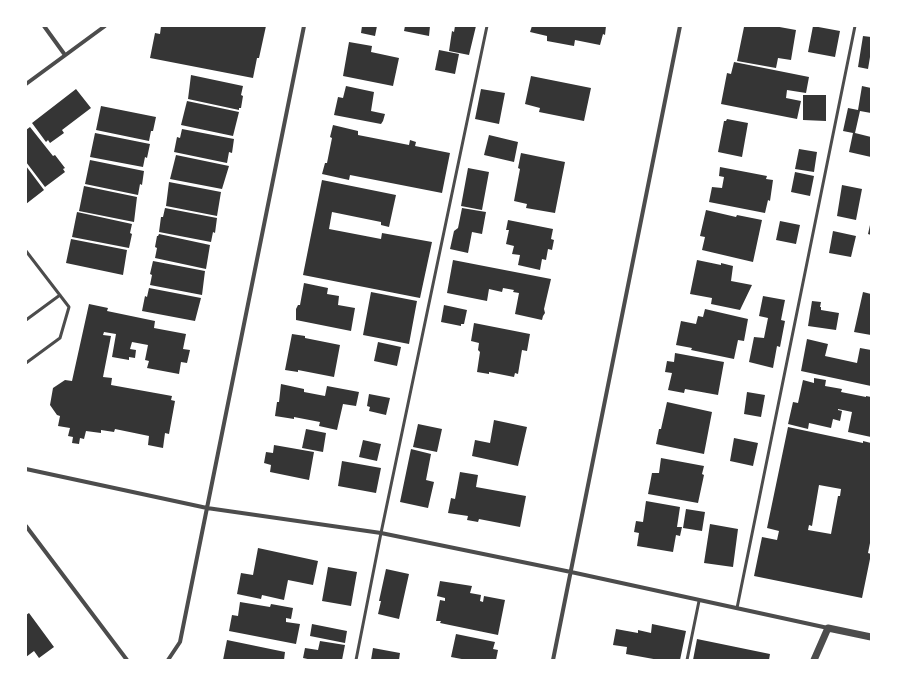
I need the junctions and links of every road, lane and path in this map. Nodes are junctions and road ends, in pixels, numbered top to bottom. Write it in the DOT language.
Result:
graph roads {
  1 [pos="44,26"];
  2 [pos="105,26"];
  3 [pos="304,26"];
  4 [pos="487,26"];
  5 [pos="680,26"];
  6 [pos="855,26"];
  7 [pos="65,55"];
  8 [pos="26,84"];
  9 [pos="26,251"];
  10 [pos="60,295"];
  11 [pos="26,320"];
  12 [pos="26,363"];
  13 [pos="26,469"];
  14 [pos="207,508"];
  15 [pos="26,526"];
  16 [pos="381,533"];
  17 [pos="571,572"];
  18 [pos="699,601"];
  19 [pos="737,608"];
  20 [pos="828,628"];
  21 [pos="871,637"];
  22 [pos="127,660"];
  23 [pos="168,660"];
  24 [pos="356,660"];
  25 [pos="553,660"];
  26 [pos="687,660"];
  27 [pos="814,660"];
  1 -- 7 [label="street"];
  2 -- 7 [label="street"];
  3 -- 14 [label="street"];
  4 -- 16 [label="lane"];
  5 -- 17 [label="street"];
  6 -- 19 [label="lane"];
  7 -- 8 [label="street"];
  9 -- 10 [label="lane"];
  10 -- 11 [label="lane"];
  10 -- 12 [label="lane"];
  13 -- 14 [label="street"];
  14 -- 16 [label="street"];
  14 -- 23 [label="street"];
  15 -- 22 [label="street"];
  16 -- 17 [label="street"];
  16 -- 24 [label="lane"];
  17 -- 18 [label="street"];
  17 -- 25 [label="street"];
  18 -- 19 [label="street"];
  18 -- 26 [label="lane"];
  19 -- 20 [label="street"];
  20 -- 21 [label="street"];
  20 -- 27 [label="street"];
}
